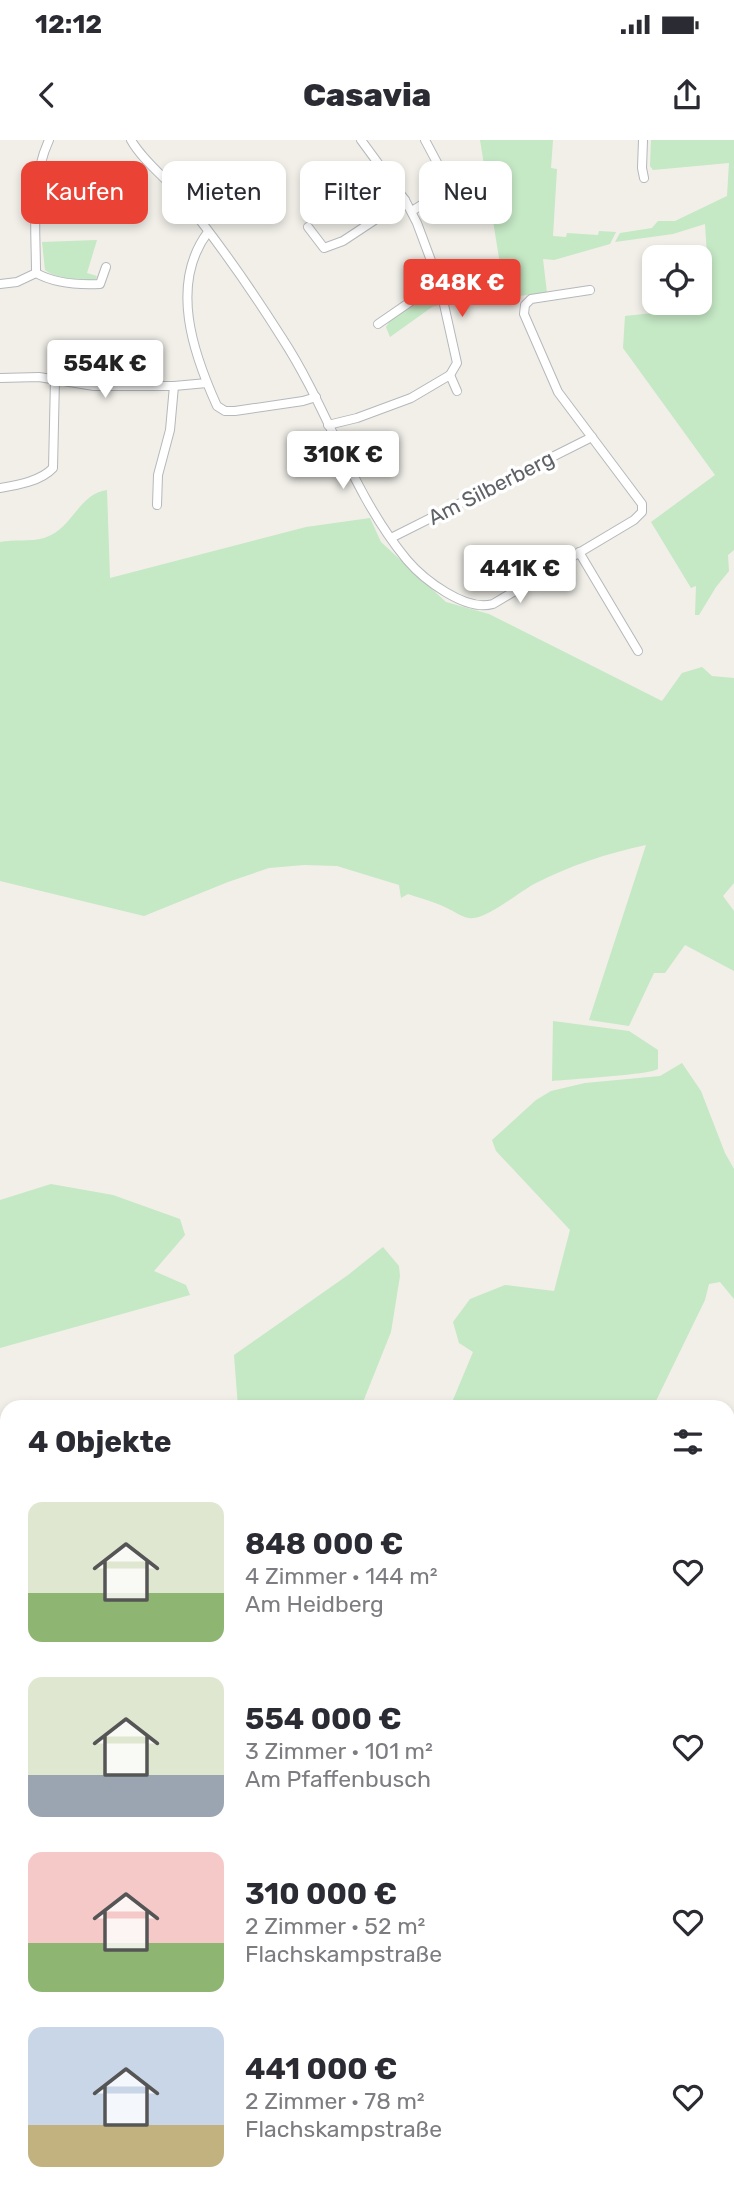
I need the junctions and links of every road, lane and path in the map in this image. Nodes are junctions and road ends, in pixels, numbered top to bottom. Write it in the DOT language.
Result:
graph roads {
  1 [pos="49,140"];
  2 [pos="131,140"];
  3 [pos="361,140"];
  4 [pos="425,140"];
  5 [pos="643,140"];
  6 [pos="376,161"];
  7 [pos="644,178"];
  8 [pos="405,200"];
  9 [pos="412,211"];
  10 [pos="368,224"];
  11 [pos="308,227"];
  12 [pos="208,232"];
  13 [pos="106,267"];
  14 [pos="36,273"];
  15 [pos="439,282"];
  16 [pos="0,284"];
  17 [pos="590,290"];
  18 [pos="378,324"];
  19 [pos="450,375"];
  20 [pos="0,378"];
  21 [pos="55,379"];
  22 [pos="208,383"];
  23 [pos="174,386"];
  24 [pos="457,391"];
  25 [pos="316,397"];
  26 [pos="328,425"];
  27 [pos="592,437"];
  28 [pos="0,488"];
  29 [pos="157,505"];
  30 [pos="391,538"];
  31 [pos="579,552"];
  32 [pos="638,651"];
  1 -- 14 [label="street"];
  2 -- 12 [label="street"];
  3 -- 6 [label="street"];
  4 -- 9 [label="street"];
  5 -- 7 [label="street"];
  8 -- 9 [label="street"];
  9 -- 15 [label="street"];
  10 -- 11 [label="street"];
  12 -- 22 [label="street"];
  12 -- 25 [label="street"];
  13 -- 14 [label="street"];
  14 -- 16 [label="street"];
  15 -- 18 [label="street"];
  15 -- 19 [label="street"];
  17 -- 27 [label="street"];
  19 -- 24 [label="street"];
  19 -- 26 [label="street"];
  20 -- 21 [label="street"];
  21 -- 23 [label="street"];
  21 -- 28 [label="street"];
  22 -- 23 [label="street"];
  22 -- 25 [label="street"];
  23 -- 29 [label="street"];
  25 -- 26 [label="street"];
  26 -- 30 [label="street"];
  27 -- 30 [label="street, Am Silberberg"];
  27 -- 31 [label="street"];
  30 -- 31 [label="street"];
  31 -- 32 [label="street"];
}
